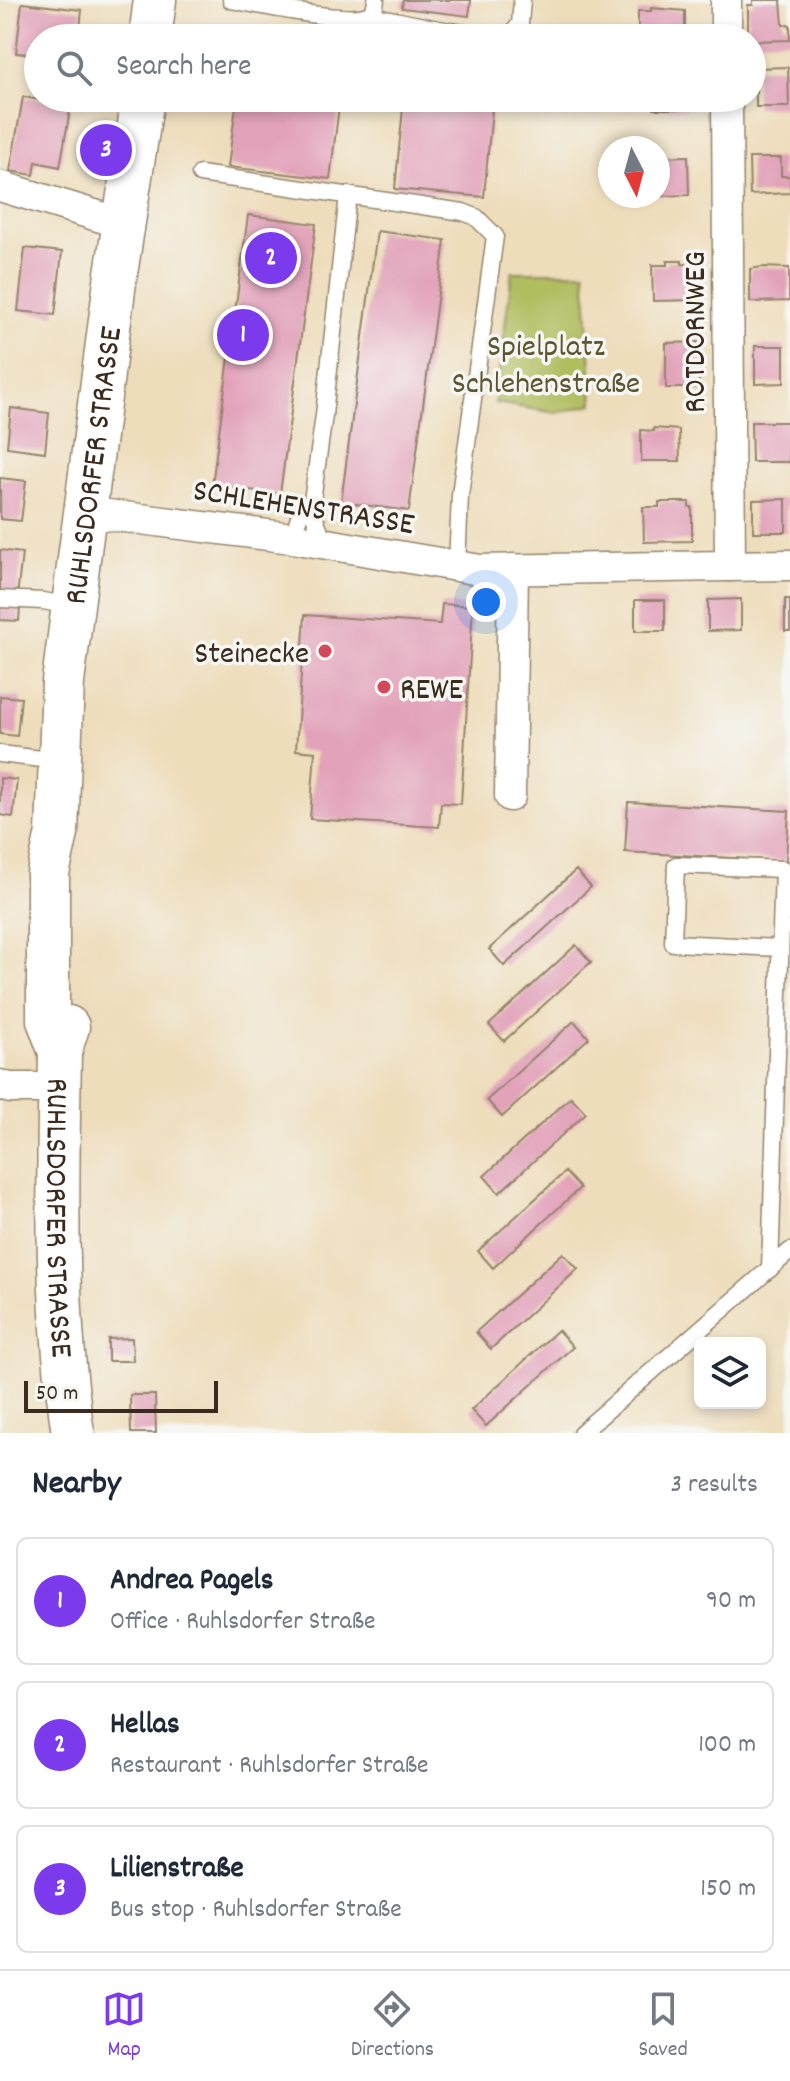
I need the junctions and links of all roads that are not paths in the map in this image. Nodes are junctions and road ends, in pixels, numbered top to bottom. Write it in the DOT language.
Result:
graph roads {
  1 [pos="155,0"];
  2 [pos="231,0"];
  3 [pos="522,0"];
  4 [pos="726,0"];
  5 [pos="373,7"];
  6 [pos="152,24"];
  7 [pos="434,24"];
  8 [pos="520,24"];
  9 [pos="726,24"];
  10 [pos="141,112"];
  11 [pos="727,112"];
  12 [pos="200,174"];
  13 [pos="0,186"];
  14 [pos="348,195"];
  15 [pos="124,224"];
  16 [pos="311,508"];
  17 [pos="84,512"];
  18 [pos="292,538"];
  19 [pos="325,544"];
  20 [pos="790,565"];
  21 [pos="457,566"];
  22 [pos="730,566"];
  23 [pos="513,569"];
  24 [pos="0,599"];
  25 [pos="72,606"];
  26 [pos="0,754"];
  27 [pos="58,761"];
  28 [pos="510,796"];
  29 [pos="780,948"];
  30 [pos="59,1070"];
  31 [pos="0,1085"];
  32 [pos="790,1251"];
  33 [pos="770,1269"];
  34 [pos="73,1433"];
  35 [pos="581,1433"];
  1 -- 6 [label="main road"];
  2 -- 5 [label="lane"];
  3 -- 8 [label="lane"];
  4 -- 9 [label="street"];
  5 -- 7 [label="lane"];
  10 -- 15 [label="main road, RUHLSDORFER STRASSE"];
  11 -- 22 [label="street, ROTDORNWEG"];
  12 -- 14 [label="lane"];
  13 -- 15 [label="street"];
  14 -- 16 [label="lane"];
  14 -- 21 [label="lane"];
  15 -- 17 [label="main road, RUHLSDORFER STRASSE"];
  16 -- 18 [label="lane"];
  16 -- 19 [label="lane"];
  17 -- 18 [label="street, SCHLEHENSTRASSE"];
  17 -- 25 [label="main road, RUHLSDORFER STRASSE"];
  18 -- 19 [label="street, SCHLEHENSTRASSE"];
  19 -- 21 [label="street, SCHLEHENSTRASSE"];
  20 -- 22 [label="street, SCHLEHENSTRASSE"];
  21 -- 23 [label="street, SCHLEHENSTRASSE"];
  22 -- 23 [label="street, SCHLEHENSTRASSE"];
  23 -- 28 [label="street"];
  24 -- 25 [label="lane"];
  25 -- 27 [label="main road, RUHLSDORFER STRASSE"];
  26 -- 27 [label="lane"];
  27 -- 30 [label="main road, RUHLSDORFER STRASSE"];
  29 -- 29 [label="lane"];
  29 -- 33 [label="lane"];
  30 -- 31 [label="street"];
  30 -- 34 [label="main road, RUHLSDORFER STRASSE"];
  32 -- 33 [label="lane"];
  33 -- 35 [label="lane"];
}
